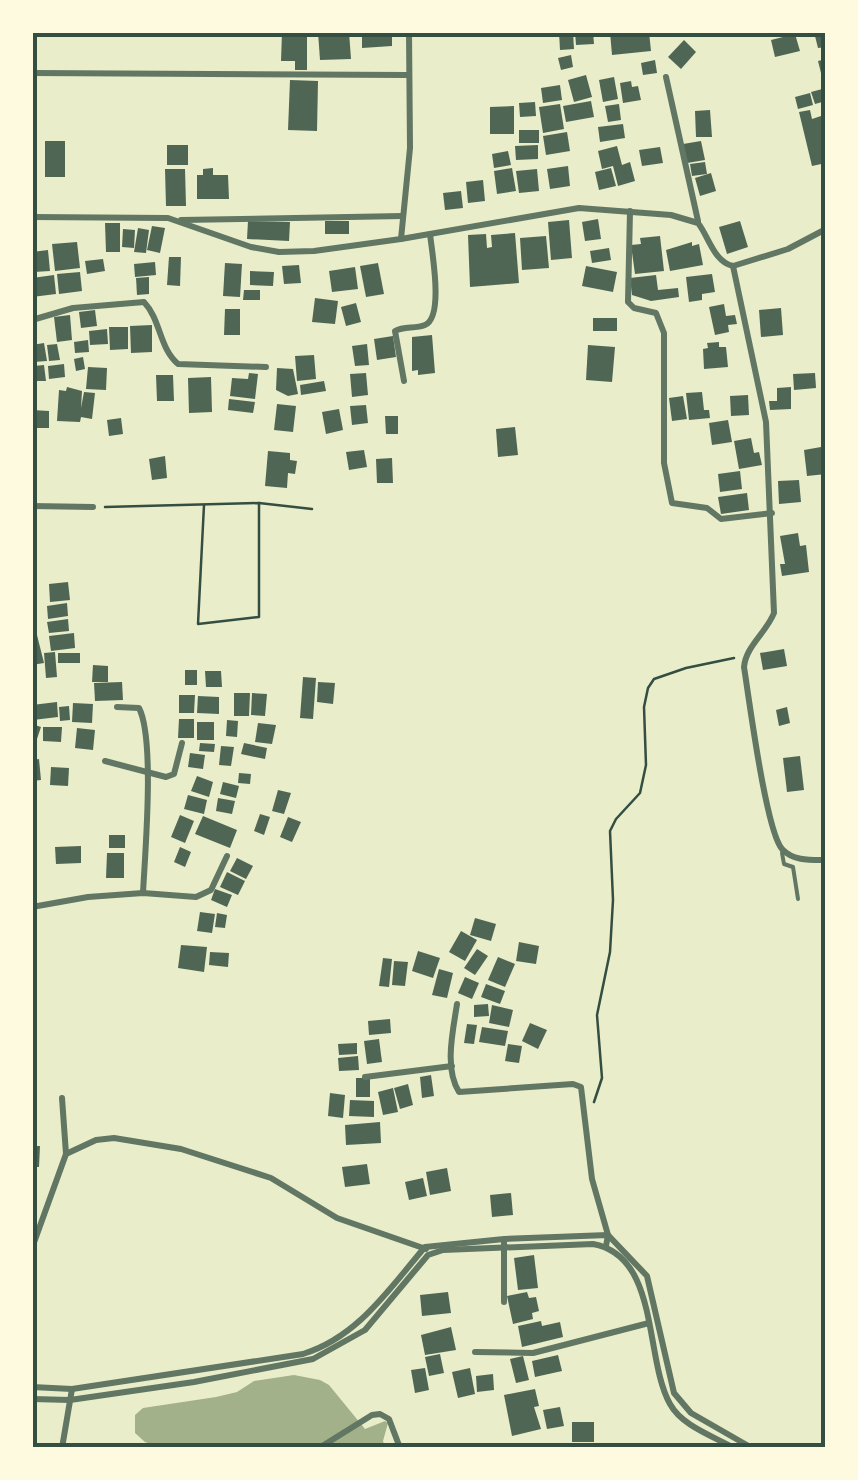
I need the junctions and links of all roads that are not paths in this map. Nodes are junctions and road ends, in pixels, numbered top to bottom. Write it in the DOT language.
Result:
graph roads {
  1 [pos="409,32"];
  2 [pos="32,73"];
  3 [pos="408,76"];
  4 [pos="666,78"];
  5 [pos="630,211"];
  6 [pos="403,216"];
  7 [pos="32,217"];
  8 [pos="175,220"];
  9 [pos="698,223"];
  10 [pos="826,228"];
  11 [pos="430,234"];
  12 [pos="401,238"];
  13 [pos="733,266"];
  14 [pos="32,320"];
  15 [pos="266,368"];
  16 [pos="404,381"];
  17 [pos="32,506"];
  18 [pos="93,507"];
  19 [pos="772,513"];
  20 [pos="117,707"];
  21 [pos="182,744"];
  22 [pos="104,762"];
  23 [pos="147,774"];
  24 [pos="781,848"];
  25 [pos="226,856"];
  26 [pos="826,860"];
  27 [pos="143,893"];
  28 [pos="798,899"];
  29 [pos="32,908"];
  30 [pos="457,1004"];
  31 [pos="452,1066"];
  32 [pos="365,1077"];
  33 [pos="62,1098"];
  34 [pos="66,1154"];
  35 [pos="608,1235"];
  36 [pos="504,1243"];
  37 [pos="606,1246"];
  38 [pos="32,1248"];
  39 [pos="427,1251"];
  40 [pos="504,1302"];
  41 [pos="655,1303"];
  42 [pos="645,1306"];
  43 [pos="649,1323"];
  44 [pos="475,1352"];
  45 [pos="312,1355"];
  46 [pos="670,1374"];
  47 [pos="660,1376"];
  48 [pos="32,1388"];
  49 [pos="72,1388"];
  50 [pos="32,1399"];
  51 [pos="70,1400"];
  52 [pos="691,1413"];
  53 [pos="684,1420"];
  54 [pos="62,1448"];
  55 [pos="318,1448"];
  56 [pos="400,1448"];
  57 [pos="734,1448"];
  58 [pos="752,1448"];
  1 -- 3 [label="street"];
  2 -- 3 [label="street"];
  3 -- 6 [label="street"];
  4 -- 9 [label="street"];
  5 -- 9 [label="street"];
  5 -- 11 [label="street"];
  5 -- 19 [label="street"];
  6 -- 8 [label="street"];
  6 -- 12 [label="street"];
  7 -- 8 [label="street"];
  8 -- 12 [label="street"];
  9 -- 13 [label="street"];
  10 -- 13 [label="street"];
  11 -- 12 [label="street"];
  11 -- 16 [label="street"];
  13 -- 19 [label="street"];
  14 -- 15 [label="street"];
  17 -- 18 [label="street"];
  19 -- 24 [label="street"];
  20 -- 23 [label="street"];
  21 -- 23 [label="street"];
  22 -- 23 [label="street"];
  23 -- 27 [label="street"];
  24 -- 26 [label="street"];
  24 -- 28 [label="lane"];
  25 -- 27 [label="street"];
  27 -- 29 [label="street"];
  30 -- 31 [label="street"];
  31 -- 32 [label="street"];
  31 -- 35 [label="street"];
  33 -- 34 [label="street"];
  34 -- 38 [label="street"];
  34 -- 39 [label="street"];
  35 -- 36 [label="street"];
  35 -- 37 [label="street"];
  35 -- 41 [label="street"];
  36 -- 37 [label="street"];
  36 -- 39 [label="street"];
  36 -- 40 [label="street"];
  37 -- 42 [label="street"];
  39 -- 45 [label="street"];
  41 -- 42 [label="street"];
  41 -- 46 [label="street"];
  42 -- 43 [label="street"];
  43 -- 44 [label="street"];
  43 -- 47 [label="street"];
  45 -- 49 [label="street"];
  45 -- 51 [label="street"];
  46 -- 47 [label="street"];
  46 -- 52 [label="street"];
  47 -- 53 [label="street"];
  48 -- 49 [label="street"];
  49 -- 51 [label="street"];
  50 -- 51 [label="street"];
  51 -- 54 [label="street"];
  52 -- 53 [label="street"];
  52 -- 58 [label="street"];
  53 -- 57 [label="street"];
  55 -- 56 [label="street"];
}
